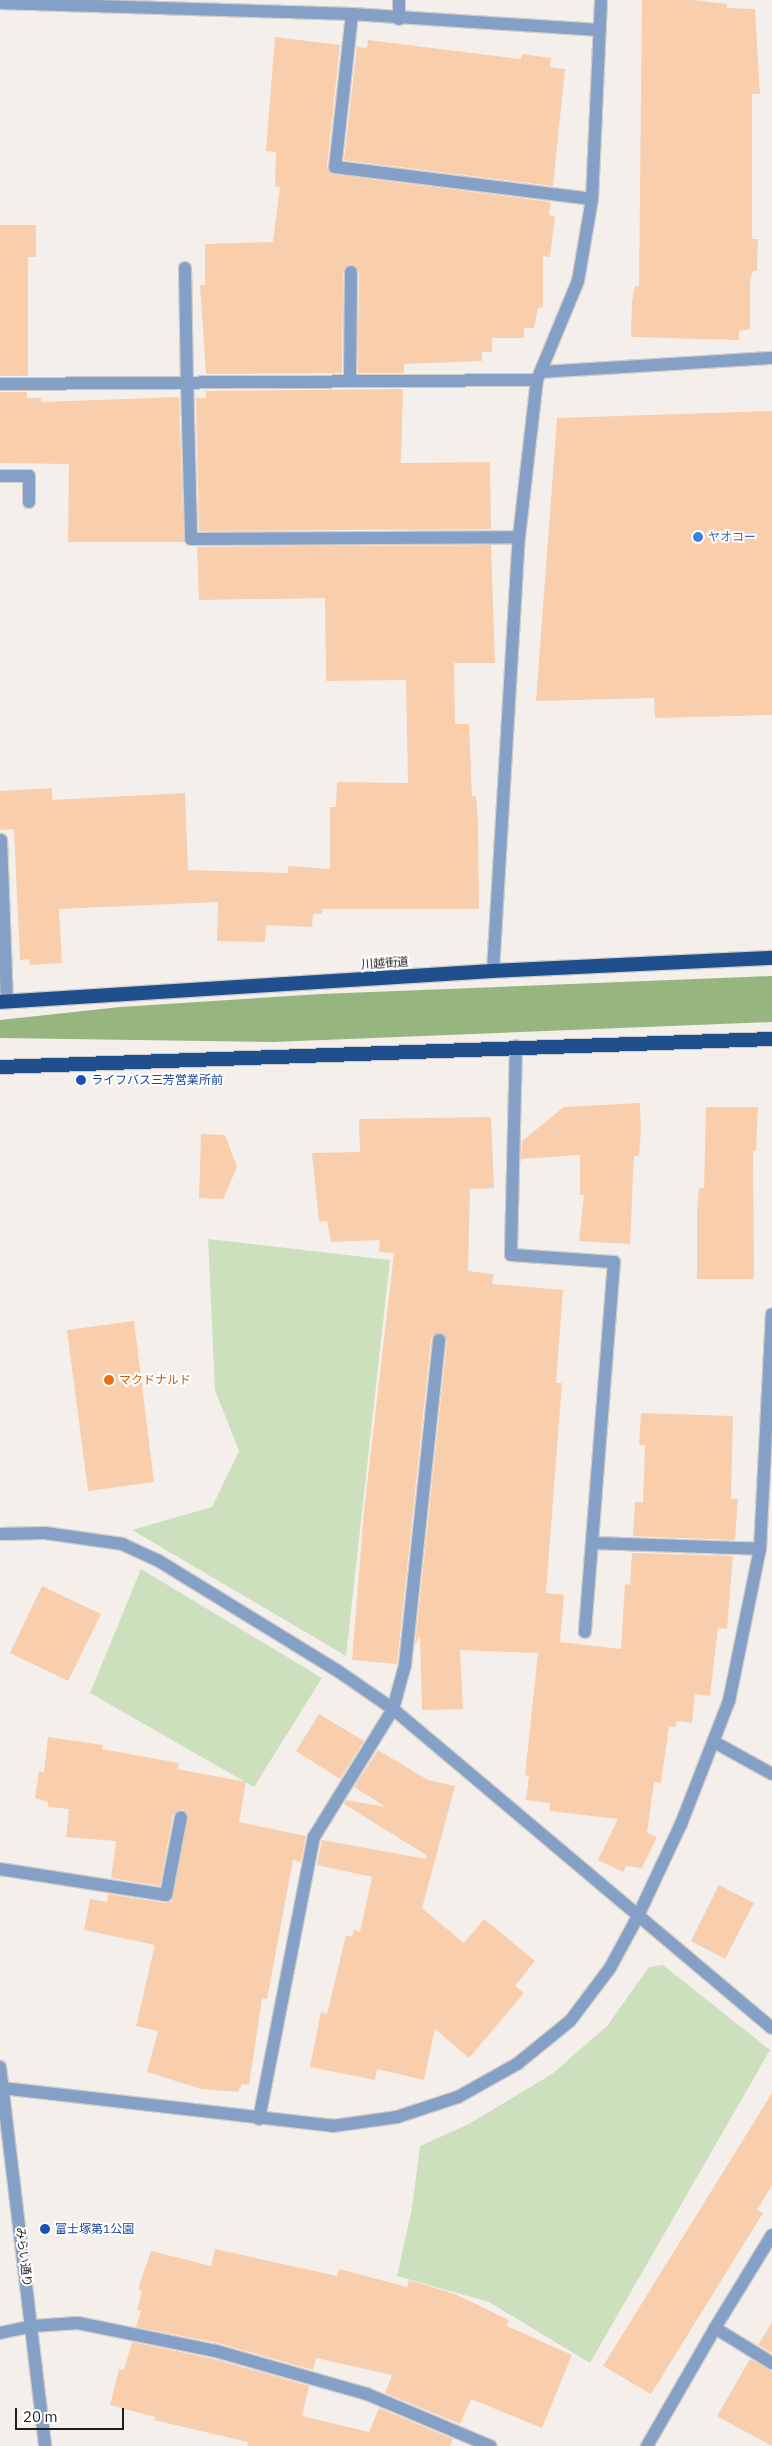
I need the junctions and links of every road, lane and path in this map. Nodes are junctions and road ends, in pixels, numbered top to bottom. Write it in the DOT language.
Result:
graph roads {
  1 [pos="399,0"];
  2 [pos="601,0"];
  3 [pos="35,2"];
  4 [pos="0,3"];
  5 [pos="238,5"];
  6 [pos="352,14"];
  7 [pos="399,18"];
  8 [pos="599,30"];
  9 [pos="592,198"];
  10 [pos="185,268"];
  11 [pos="352,272"];
  12 [pos="772,358"];
  13 [pos="539,376"];
  14 [pos="187,381"];
  15 [pos="350,381"];
  16 [pos="0,384"];
  17 [pos="0,476"];
  18 [pos="29,502"];
  19 [pos="519,538"];
  20 [pos="1,840"];
  21 [pos="772,958"];
  22 [pos="493,971"];
  23 [pos="3,1002"];
  24 [pos="772,1039"];
  25 [pos="516,1046"];
  26 [pos="0,1067"];
  27 [pos="772,1314"];
  28 [pos="439,1340"];
  29 [pos="769,1463"];
  30 [pos="0,1534"];
  31 [pos="592,1543"];
  32 [pos="760,1549"];
  33 [pos="585,1632"];
  34 [pos="394,1709"];
  35 [pos="716,1743"];
  36 [pos="772,1774"];
  37 [pos="181,1817"];
  38 [pos="0,1870"];
  39 [pos="637,1918"];
  40 [pos="772,2028"];
  41 [pos="0,2067"];
  42 [pos="2,2088"];
  43 [pos="259,2119"];
  44 [pos="772,2235"];
  45 [pos="32,2326"];
  46 [pos="715,2328"];
  47 [pos="0,2333"];
  48 [pos="772,2363"];
  49 [pos="45,2446"];
  50 [pos="490,2446"];
  51 [pos="647,2446"];
  1 -- 7 [label="street"];
  2 -- 8 [label="street"];
  3 -- 4 [label="street"];
  3 -- 5 [label="street"];
  5 -- 6 [label="street"];
  6 -- 7 [label="street"];
  6 -- 9 [label="street"];
  7 -- 8 [label="street"];
  8 -- 9 [label="street"];
  9 -- 13 [label="street"];
  10 -- 14 [label="street"];
  11 -- 15 [label="street"];
  12 -- 13 [label="street"];
  13 -- 15 [label="street"];
  13 -- 19 [label="street"];
  14 -- 15 [label="street"];
  14 -- 16 [label="street"];
  14 -- 19 [label="street"];
  17 -- 18 [label="street"];
  19 -- 22 [label="street"];
  20 -- 23 [label="street"];
  21 -- 22 [label="highway, 川越街道"];
  22 -- 23 [label="highway, 川越街道"];
  24 -- 25 [label="highway"];
  25 -- 26 [label="highway"];
  25 -- 31 [label="street"];
  27 -- 29 [label="street"];
  28 -- 34 [label="street"];
  29 -- 32 [label="street"];
  30 -- 34 [label="street"];
  31 -- 32 [label="street"];
  31 -- 33 [label="street"];
  32 -- 35 [label="street"];
  34 -- 39 [label="street"];
  34 -- 43 [label="street"];
  35 -- 36 [label="street"];
  35 -- 39 [label="street"];
  37 -- 38 [label="street"];
  39 -- 40 [label="street"];
  39 -- 43 [label="street"];
  41 -- 42 [label="street, みらい通り"];
  42 -- 43 [label="street"];
  42 -- 45 [label="street, みらい通り"];
  44 -- 46 [label="street"];
  45 -- 47 [label="street"];
  45 -- 49 [label="street, みらい通り"];
  45 -- 50 [label="street"];
  46 -- 48 [label="street"];
  46 -- 51 [label="street"];
}
